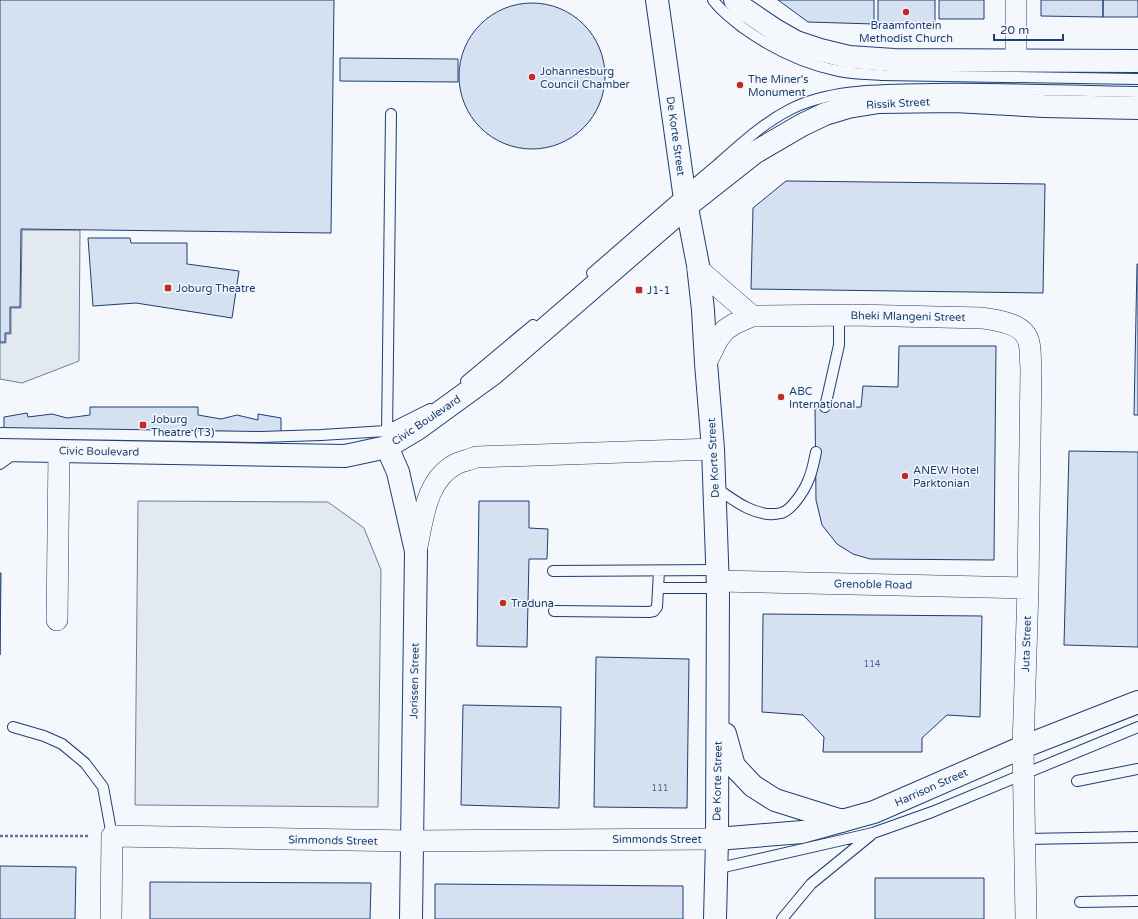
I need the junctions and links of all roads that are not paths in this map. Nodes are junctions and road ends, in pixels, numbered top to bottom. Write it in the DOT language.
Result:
graph roads {
  1 [pos="657,0"];
  2 [pos="713,0"];
  3 [pos="735,0"];
  4 [pos="1016,0"];
  5 [pos="1016,60"];
  6 [pos="1138,61"];
  7 [pos="1138,79"];
  8 [pos="1138,92"];
  9 [pos="1138,108"];
  10 [pos="391,114"];
  11 [pos="686,198"];
  12 [pos="698,269"];
  13 [pos="587,278"];
  14 [pos="839,315"];
  15 [pos="544,316"];
  16 [pos="752,316"];
  17 [pos="706,363"];
  18 [pos="1031,368"];
  19 [pos="825,408"];
  20 [pos="0,433"];
  21 [pos="387,439"];
  22 [pos="713,449"];
  23 [pos="10,450"];
  24 [pos="59,451"];
  25 [pos="816,452"];
  26 [pos="0,464"];
  27 [pos="714,488"];
  28 [pos="416,551"];
  29 [pos="553,571"];
  30 [pos="659,571"];
  31 [pos="717,580"];
  32 [pos="658,588"];
  33 [pos="1028,588"];
  34 [pos="554,611"];
  35 [pos="57,620"];
  36 [pos="1138,702"];
  37 [pos="718,705"];
  38 [pos="13,727"];
  39 [pos="1138,728"];
  40 [pos="1023,747"];
  41 [pos="1138,769"];
  42 [pos="1024,776"];
  43 [pos="1077,781"];
  44 [pos="842,821"];
  45 [pos="873,833"];
  46 [pos="112,836"];
  47 [pos="1138,838"];
  48 [pos="717,839"];
  49 [pos="1025,839"];
  50 [pos="411,841"];
  51 [pos="716,870"];
  52 [pos="1138,901"];
  53 [pos="1080,902"];
  54 [pos="111,919"];
  55 [pos="411,919"];
  56 [pos="715,919"];
  57 [pos="782,919"];
  58 [pos="1026,919"];
  1 -- 11 [label="main road, De Korte Street"];
  2 -- 7 [label="lane"];
  3 -- 5 [label="main road"];
  4 -- 5 [label="street"];
  5 -- 6 [label="main road"];
  8 -- 11 [label="lane"];
  9 -- 11 [label="main road, Rissik Street"];
  10 -- 21 [label="lane"];
  11 -- 12 [label="main road, De Korte Street"];
  11 -- 13 [label="lane"];
  11 -- 21 [label="main road, Civic Boulevard"];
  12 -- 16 [label="street"];
  12 -- 17 [label="main road, De Korte Street"];
  14 -- 16 [label="street, Bheki Mlangeni Street"];
  14 -- 18 [label="street, Bheki Mlangeni Street"];
  14 -- 19 [label="lane"];
  15 -- 21 [label="lane"];
  16 -- 17 [label="street, Bheki Mlangeni Street"];
  17 -- 22 [label="main road, De Korte Street"];
  18 -- 33 [label="street, Juta Street"];
  20 -- 21 [label="lane"];
  21 -- 24 [label="main road, Civic Boulevard"];
  21 -- 28 [label="main road, Jorissen Street"];
  22 -- 27 [label="main road, De Korte Street"];
  22 -- 28 [label="street"];
  23 -- 24 [label="main road, Civic Boulevard"];
  23 -- 26 [label="lane"];
  24 -- 35 [label="street"];
  25 -- 27 [label="lane"];
  27 -- 31 [label="main road, De Korte Street"];
  28 -- 50 [label="main road, Jorissen Street"];
  29 -- 30 [label="lane"];
  30 -- 31 [label="lane"];
  30 -- 32 [label="lane"];
  31 -- 32 [label="lane"];
  31 -- 33 [label="street, Grenoble Road"];
  31 -- 37 [label="main road, De Korte Street"];
  32 -- 34 [label="lane"];
  33 -- 40 [label="street, Juta Street"];
  36 -- 40 [label="main road, Harrison Street"];
  37 -- 44 [label="main road"];
  37 -- 48 [label="main road, De Korte Street"];
  38 -- 46 [label="lane"];
  39 -- 42 [label="lane"];
  40 -- 42 [label="street, Juta Street"];
  40 -- 44 [label="main road, Harrison Street"];
  41 -- 43 [label="lane"];
  42 -- 45 [label="lane"];
  42 -- 49 [label="street, Juta Street"];
  44 -- 48 [label="main road, Harrison Street"];
  45 -- 51 [label="lane"];
  45 -- 57 [label="lane"];
  46 -- 50 [label="street, Simmonds Street"];
  46 -- 54 [label="street"];
  47 -- 49 [label="lane"];
  48 -- 50 [label="street, Simmonds Street"];
  48 -- 51 [label="main road, De Korte Street"];
  49 -- 58 [label="street, Juta Street"];
  50 -- 55 [label="main road, Jorissen Street"];
  51 -- 56 [label="main road, De Korte Street"];
  52 -- 53 [label="lane"];
}
